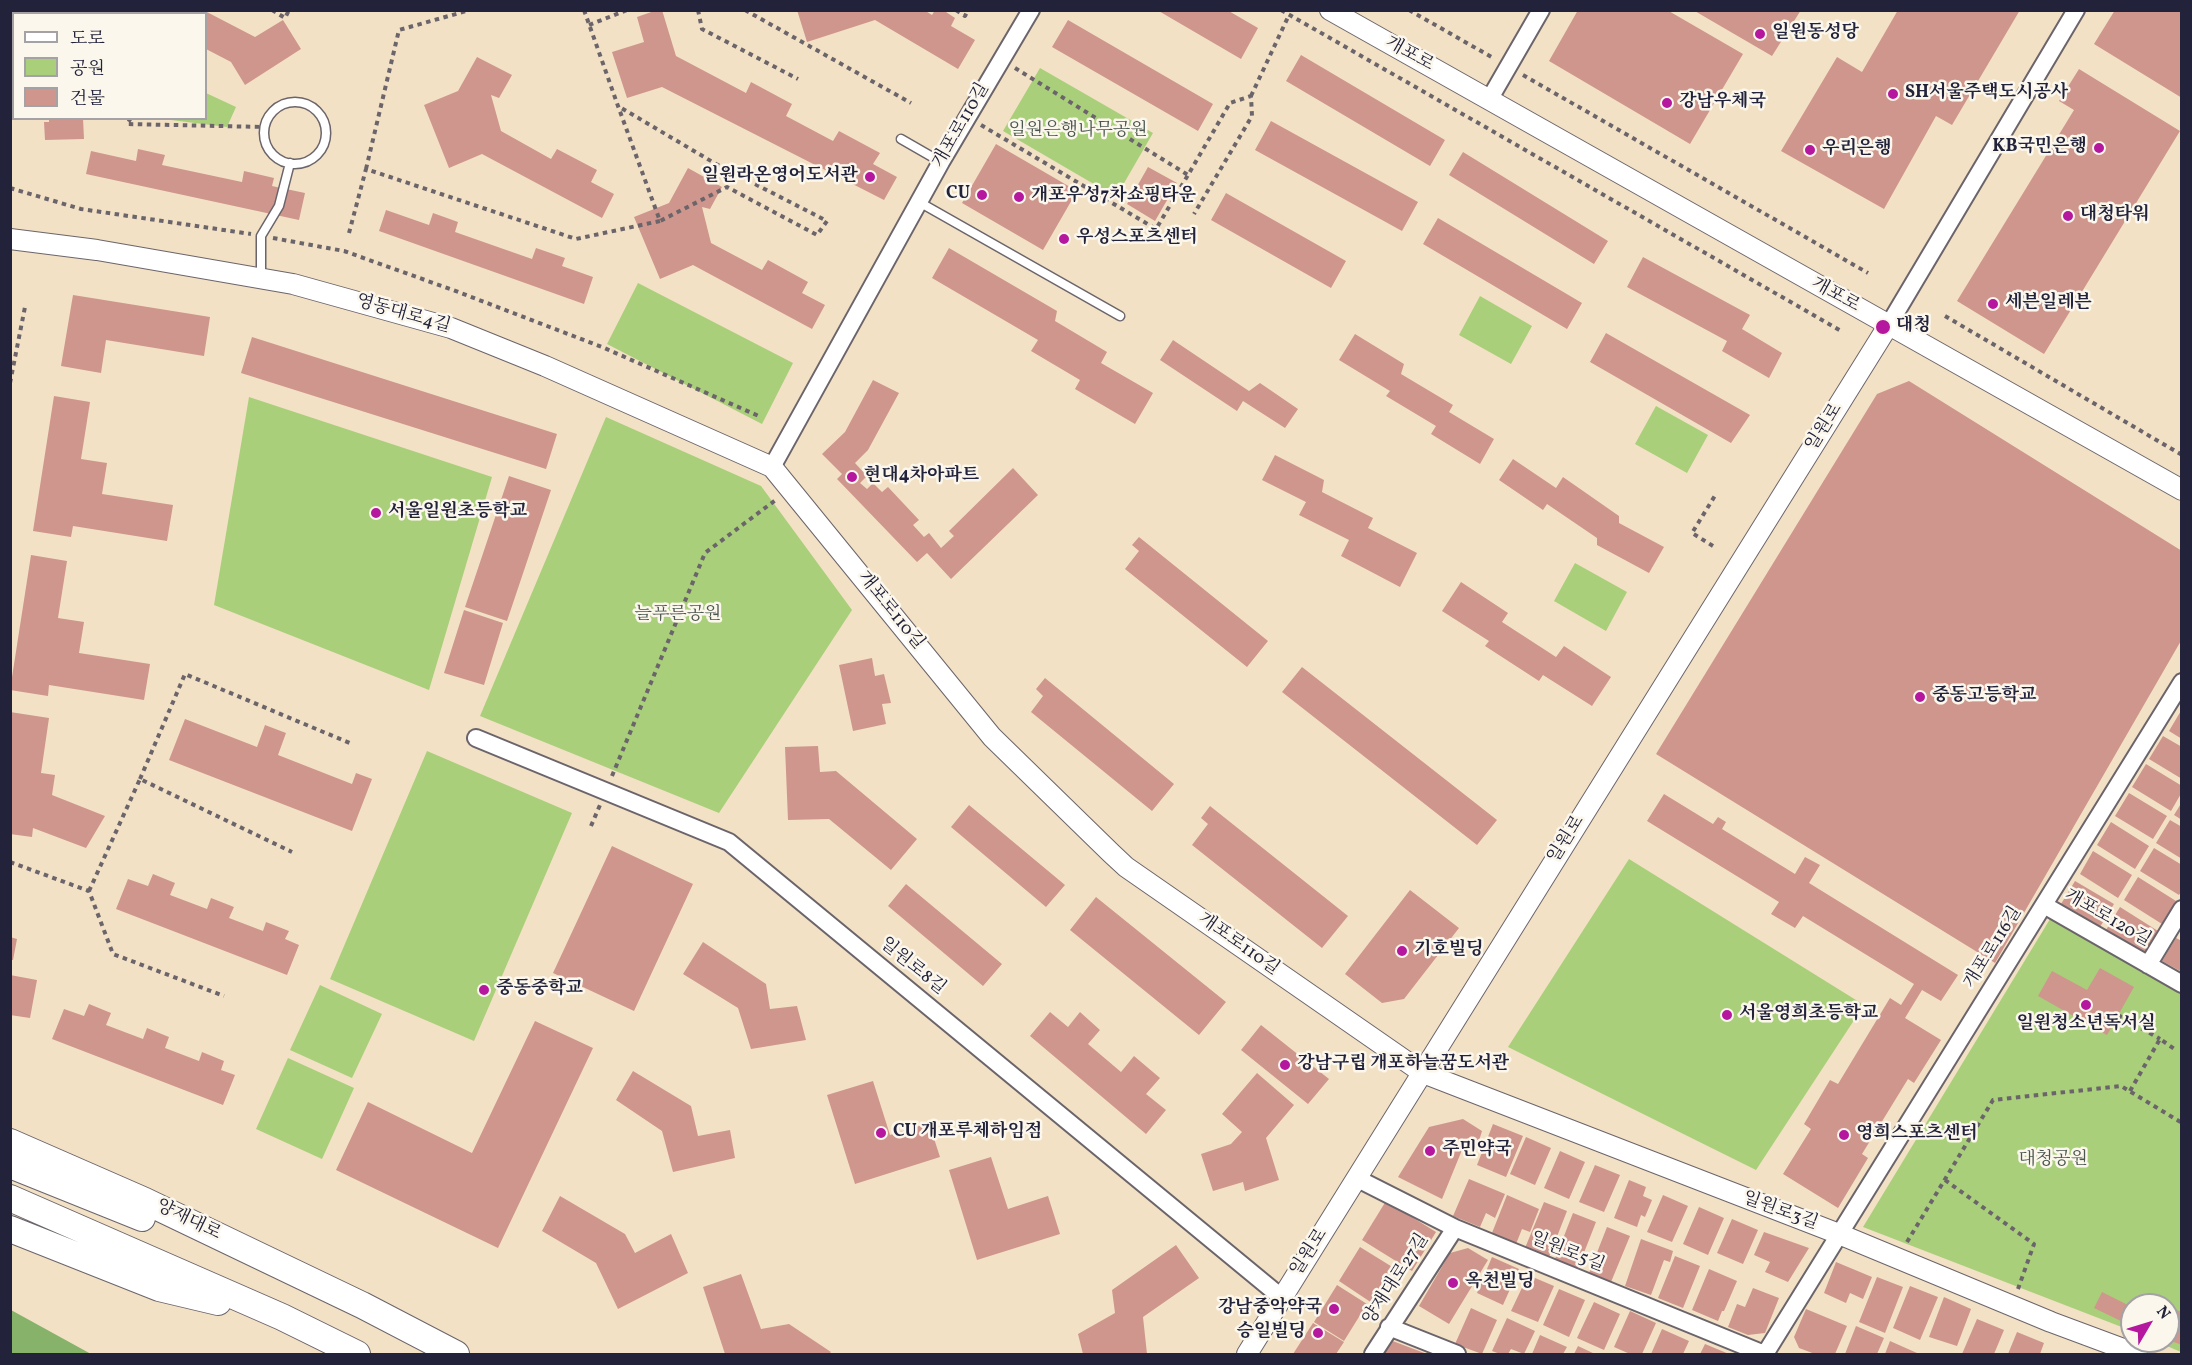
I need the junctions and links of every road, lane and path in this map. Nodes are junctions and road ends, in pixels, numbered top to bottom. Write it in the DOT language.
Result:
graph roads {
  1 [pos="273,10"];
  2 [pos="289,10"];
  3 [pos="470,10"];
  4 [pos="584,10"];
  5 [pos="627,10"];
  6 [pos="698,10"];
  7 [pos="745,10"];
  8 [pos="956,10"];
  9 [pos="968,10"];
  10 [pos="1030,10"];
  11 [pos="1281,10"];
  12 [pos="1330,10"];
  13 [pos="1409,10"];
  14 [pos="1541,10"];
  15 [pos="2076,10"];
  16 [pos="1289,15"];
  17 [pos="589,25"];
  18 [pos="1507,66"];
  19 [pos="1015,67"];
  20 [pos="798,79"];
  21 [pos="1251,96"];
  22 [pos="1489,100"];
  23 [pos="911,103"];
  24 [pos="618,106"];
  25 [pos="130,120"];
  26 [pos="981,125"];
  27 [pos="265,127"];
  28 [pos="901,139"];
  29 [pos="940,162"];
  30 [pos="290,163"];
  31 [pos="366,169"];
  32 [pos="1188,175"];
  33 [pos="10,188"];
  34 [pos="919,202"];
  35 [pos="1194,214"];
  36 [pos="660,220"];
  37 [pos="349,233"];
  38 [pos="261,236"];
  39 [pos="10,239"];
  40 [pos="1868,273"];
  41 [pos="261,279"];
  42 [pos="24,308"];
  43 [pos="1120,316"];
  44 [pos="1945,316"];
  45 [pos="1888,326"];
  46 [pos="1843,333"];
  47 [pos="10,383"];
  48 [pos="761,417"];
  49 [pos="2181,455"];
  50 [pos="772,467"];
  51 [pos="790,489"];
  52 [pos="2181,490"];
  53 [pos="1716,494"];
  54 [pos="1713,546"];
  55 [pos="2181,682"];
  56 [pos="476,738"];
  57 [pos="352,744"];
  58 [pos="140,779"];
  59 [pos="606,790"];
  60 [pos="591,826"];
  61 [pos="292,852"];
  62 [pos="10,862"];
  63 [pos="89,891"];
  64 [pos="2044,905"];
  65 [pos="2181,909"];
  66 [pos="2148,965"];
  67 [pos="2181,984"];
  68 [pos="224,996"];
  69 [pos="2118,1014"];
  70 [pos="2160,1039"];
  71 [pos="2176,1050"];
  72 [pos="1423,1073"];
  73 [pos="2130,1091"];
  74 [pos="2181,1122"];
  75 [pos="10,1142"];
  76 [pos="10,1165"];
  77 [pos="1358,1179"];
  78 [pos="1945,1180"];
  79 [pos="10,1198"];
  80 [pos="1455,1228"];
  81 [pos="10,1229"];
  82 [pos="1839,1234"];
  83 [pos="1902,1251"];
  84 [pos="2015,1295"];
  85 [pos="1281,1297"];
  86 [pos="362,1305"];
  87 [pos="282,1317"];
  88 [pos="1389,1327"];
  89 [pos="2103,1349"];
  90 [pos="357,1354"];
  91 [pos="456,1354"];
  92 [pos="1247,1354"];
  93 [pos="1372,1354"];
  94 [pos="1457,1354"];
  95 [pos="1765,1354"];
  96 [pos="2137,1354"];
  1 -- 2 [label="path"];
  3 -- 31 [label="path"];
  4 -- 17 [label="path"];
  5 -- 17 [label="path"];
  6 -- 20 [label="path"];
  7 -- 23 [label="path"];
  8 -- 9 [label="path"];
  10 -- 29 [label="street, 개포로110길"];
  11 -- 16 [label="path"];
  12 -- 22 [label="street, 개포로"];
  13 -- 18 [label="path"];
  14 -- 18 [label="street"];
  15 -- 45 [label="street"];
  16 -- 21 [label="path"];
  16 -- 46 [label="path"];
  17 -- 24 [label="path"];
  18 -- 22 [label="street"];
  18 -- 40 [label="path"];
  19 -- 32 [label="path"];
  21 -- 32 [label="path"];
  21 -- 35 [label="path"];
  22 -- 45 [label="street, 개포로"];
  24 -- 36 [label="path"];
  24 -- 36 [label="path"];
  25 -- 27 [label="path"];
  26 -- 32 [label="path"];
  27 -- 30 [label="lane"];
  27 -- 30 [label="lane"];
  28 -- 29 [label="lane"];
  29 -- 34 [label="street, 개포로110길"];
  30 -- 38 [label="lane"];
  31 -- 36 [label="path"];
  31 -- 37 [label="path"];
  33 -- 38 [label="path"];
  34 -- 43 [label="lane"];
  34 -- 50 [label="street, 개포로110길"];
  38 -- 41 [label="lane"];
  38 -- 48 [label="path"];
  39 -- 41 [label="street, 영동대로4길"];
  41 -- 50 [label="street, 영동대로4길"];
  42 -- 47 [label="path"];
  44 -- 49 [label="path"];
  45 -- 52 [label="street, 개포로"];
  45 -- 72 [label="street, 일원로"];
  50 -- 51 [label="street, 개포로110길"];
  51 -- 59 [label="path"];
  51 -- 72 [label="street, 개포로110길"];
  53 -- 54 [label="path"];
  55 -- 64 [label="street, 개포로116길"];
  56 -- 59 [label="street, 일원로8길"];
  57 -- 58 [label="path"];
  58 -- 61 [label="path"];
  58 -- 63 [label="path"];
  59 -- 60 [label="path"];
  59 -- 85 [label="street, 일원로8길"];
  62 -- 63 [label="path"];
  63 -- 68 [label="path"];
  64 -- 66 [label="street, 개포로120길"];
  64 -- 82 [label="street, 개포로116길"];
  65 -- 66 [label="street"];
  66 -- 67 [label="street, 개포로120길"];
  69 -- 70 [label="path"];
  70 -- 71 [label="path"];
  70 -- 73 [label="path"];
  72 -- 77 [label="street, 일원로"];
  72 -- 82 [label="street, 일원로3길"];
  73 -- 74 [label="path"];
  73 -- 78 [label="path"];
  75 -- 86 [label="main road, 양재대로"];
  76 -- 86 [label="main road, 양재대로"];
  77 -- 80 [label="street, 일원로5길"];
  77 -- 85 [label="street, 일원로"];
  78 -- 83 [label="path"];
  78 -- 84 [label="path"];
  79 -- 87 [label="main road"];
  80 -- 88 [label="street, 양재대로27길"];
  80 -- 95 [label="street, 일원로5길"];
  81 -- 87 [label="main road"];
  82 -- 89 [label="street, 일원로3길"];
  82 -- 95 [label="street, 개포로116길"];
  85 -- 92 [label="street, 일원로"];
  86 -- 91 [label="main road, 양재대로"];
  87 -- 90 [label="main road"];
  88 -- 93 [label="street, 양재대로27길"];
  88 -- 94 [label="street"];
  89 -- 96 [label="street, 일원로3길"];
}
